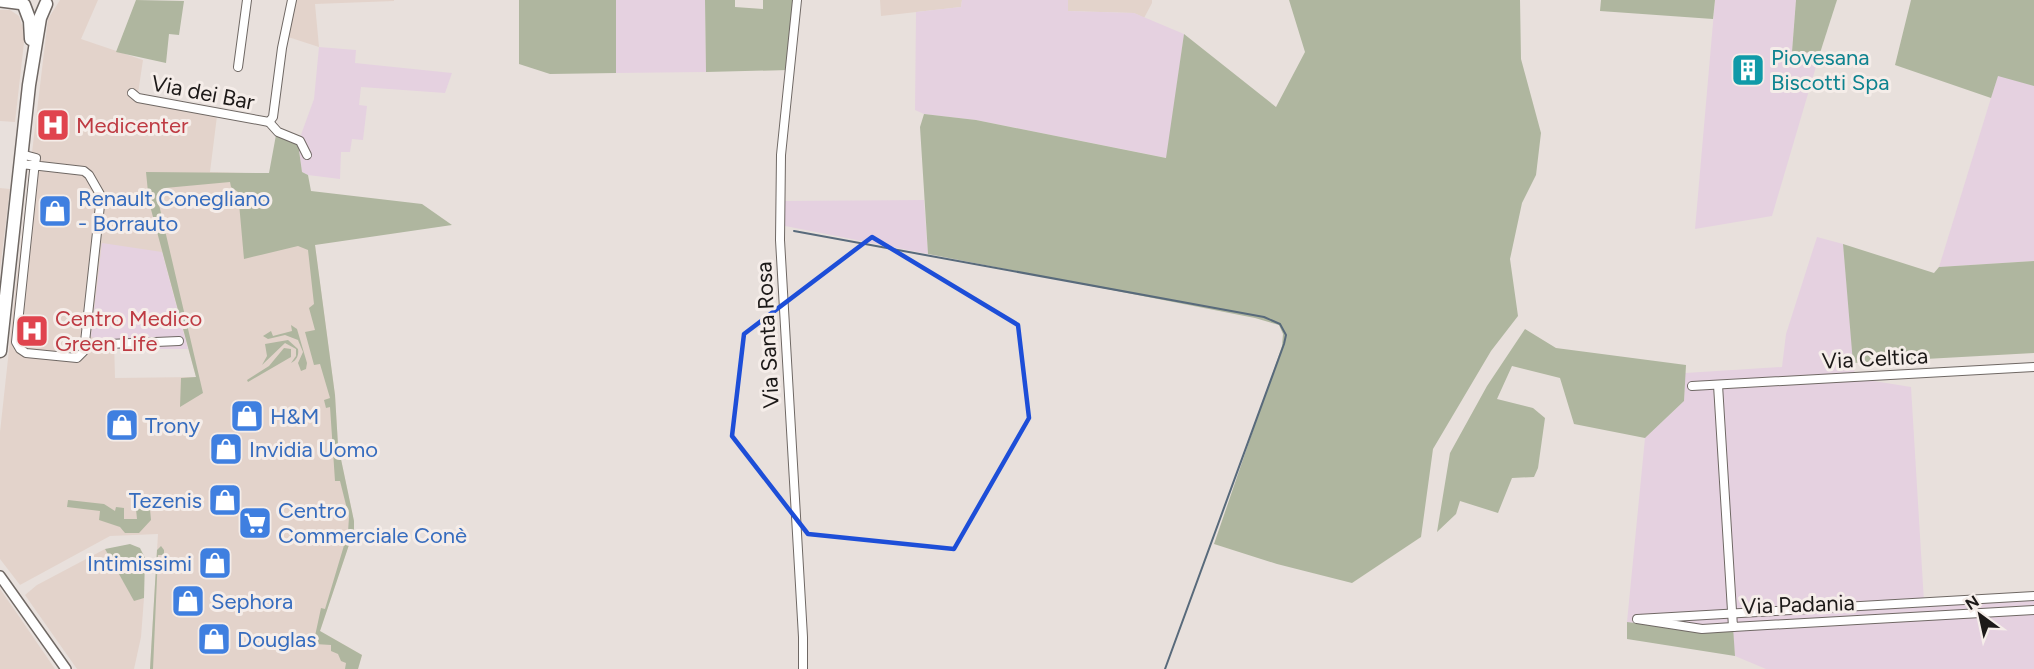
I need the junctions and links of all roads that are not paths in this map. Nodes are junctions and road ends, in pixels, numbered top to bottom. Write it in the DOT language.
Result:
graph roads {
  1 [pos="247,0"];
  2 [pos="292,0"];
  3 [pos="797,0"];
  4 [pos="0,2"];
  5 [pos="48,2"];
  6 [pos="21,3"];
  7 [pos="238,67"];
  8 [pos="29,85"];
  9 [pos="132,93"];
  10 [pos="269,122"];
  11 [pos="307,155"];
  12 [pos="21,159"];
  13 [pos="35,166"];
  14 [pos="6,295"];
  15 [pos="21,296"];
  16 [pos="179,341"];
  17 [pos="85,345"];
  18 [pos="0,351"];
  19 [pos="2034,367"];
  20 [pos="1718,385"];
  21 [pos="1692,386"];
  22 [pos="1,579"];
  23 [pos="2034,596"];
  24 [pos="1892,604"];
  25 [pos="2034,610"];
  26 [pos="1732,614"];
  27 [pos="1892,618"];
  28 [pos="1732,627"];
  29 [pos="66,669"];
  30 [pos="803,669"];
  1 -- 7 [label="street"];
  2 -- 10 [label="street, Via dei Bar"];
  3 -- 30 [label="street, Via Santa Rosa"];
  4 -- 6 [label="street"];
  5 -- 6 [label="main road"];
  5 -- 8 [label="main road"];
  6 -- 8 [label="main road"];
  8 -- 12 [label="main road"];
  9 -- 10 [label="street, Via dei Bar"];
  10 -- 11 [label="street, Via dei Bar"];
  12 -- 13 [label="street"];
  12 -- 14 [label="main road"];
  13 -- 15 [label="street"];
  13 -- 17 [label="street"];
  14 -- 15 [label="street"];
  14 -- 18 [label="main road"];
  15 -- 17 [label="street"];
  16 -- 17 [label="street"];
  19 -- 20 [label="street, Via Celtica"];
  20 -- 21 [label="street, Via Celtica"];
  20 -- 26 [label="street"];
  22 -- 29 [label="street"];
  23 -- 24 [label="street, Via Padania"];
  24 -- 26 [label="street, Via Padania"];
  24 -- 27 [label="street"];
  25 -- 27 [label="street, Via Padania"];
  26 -- 28 [label="street, Via Padania"];
  26 -- 28 [label="street"];
  27 -- 28 [label="street, Via Padania"];
}
